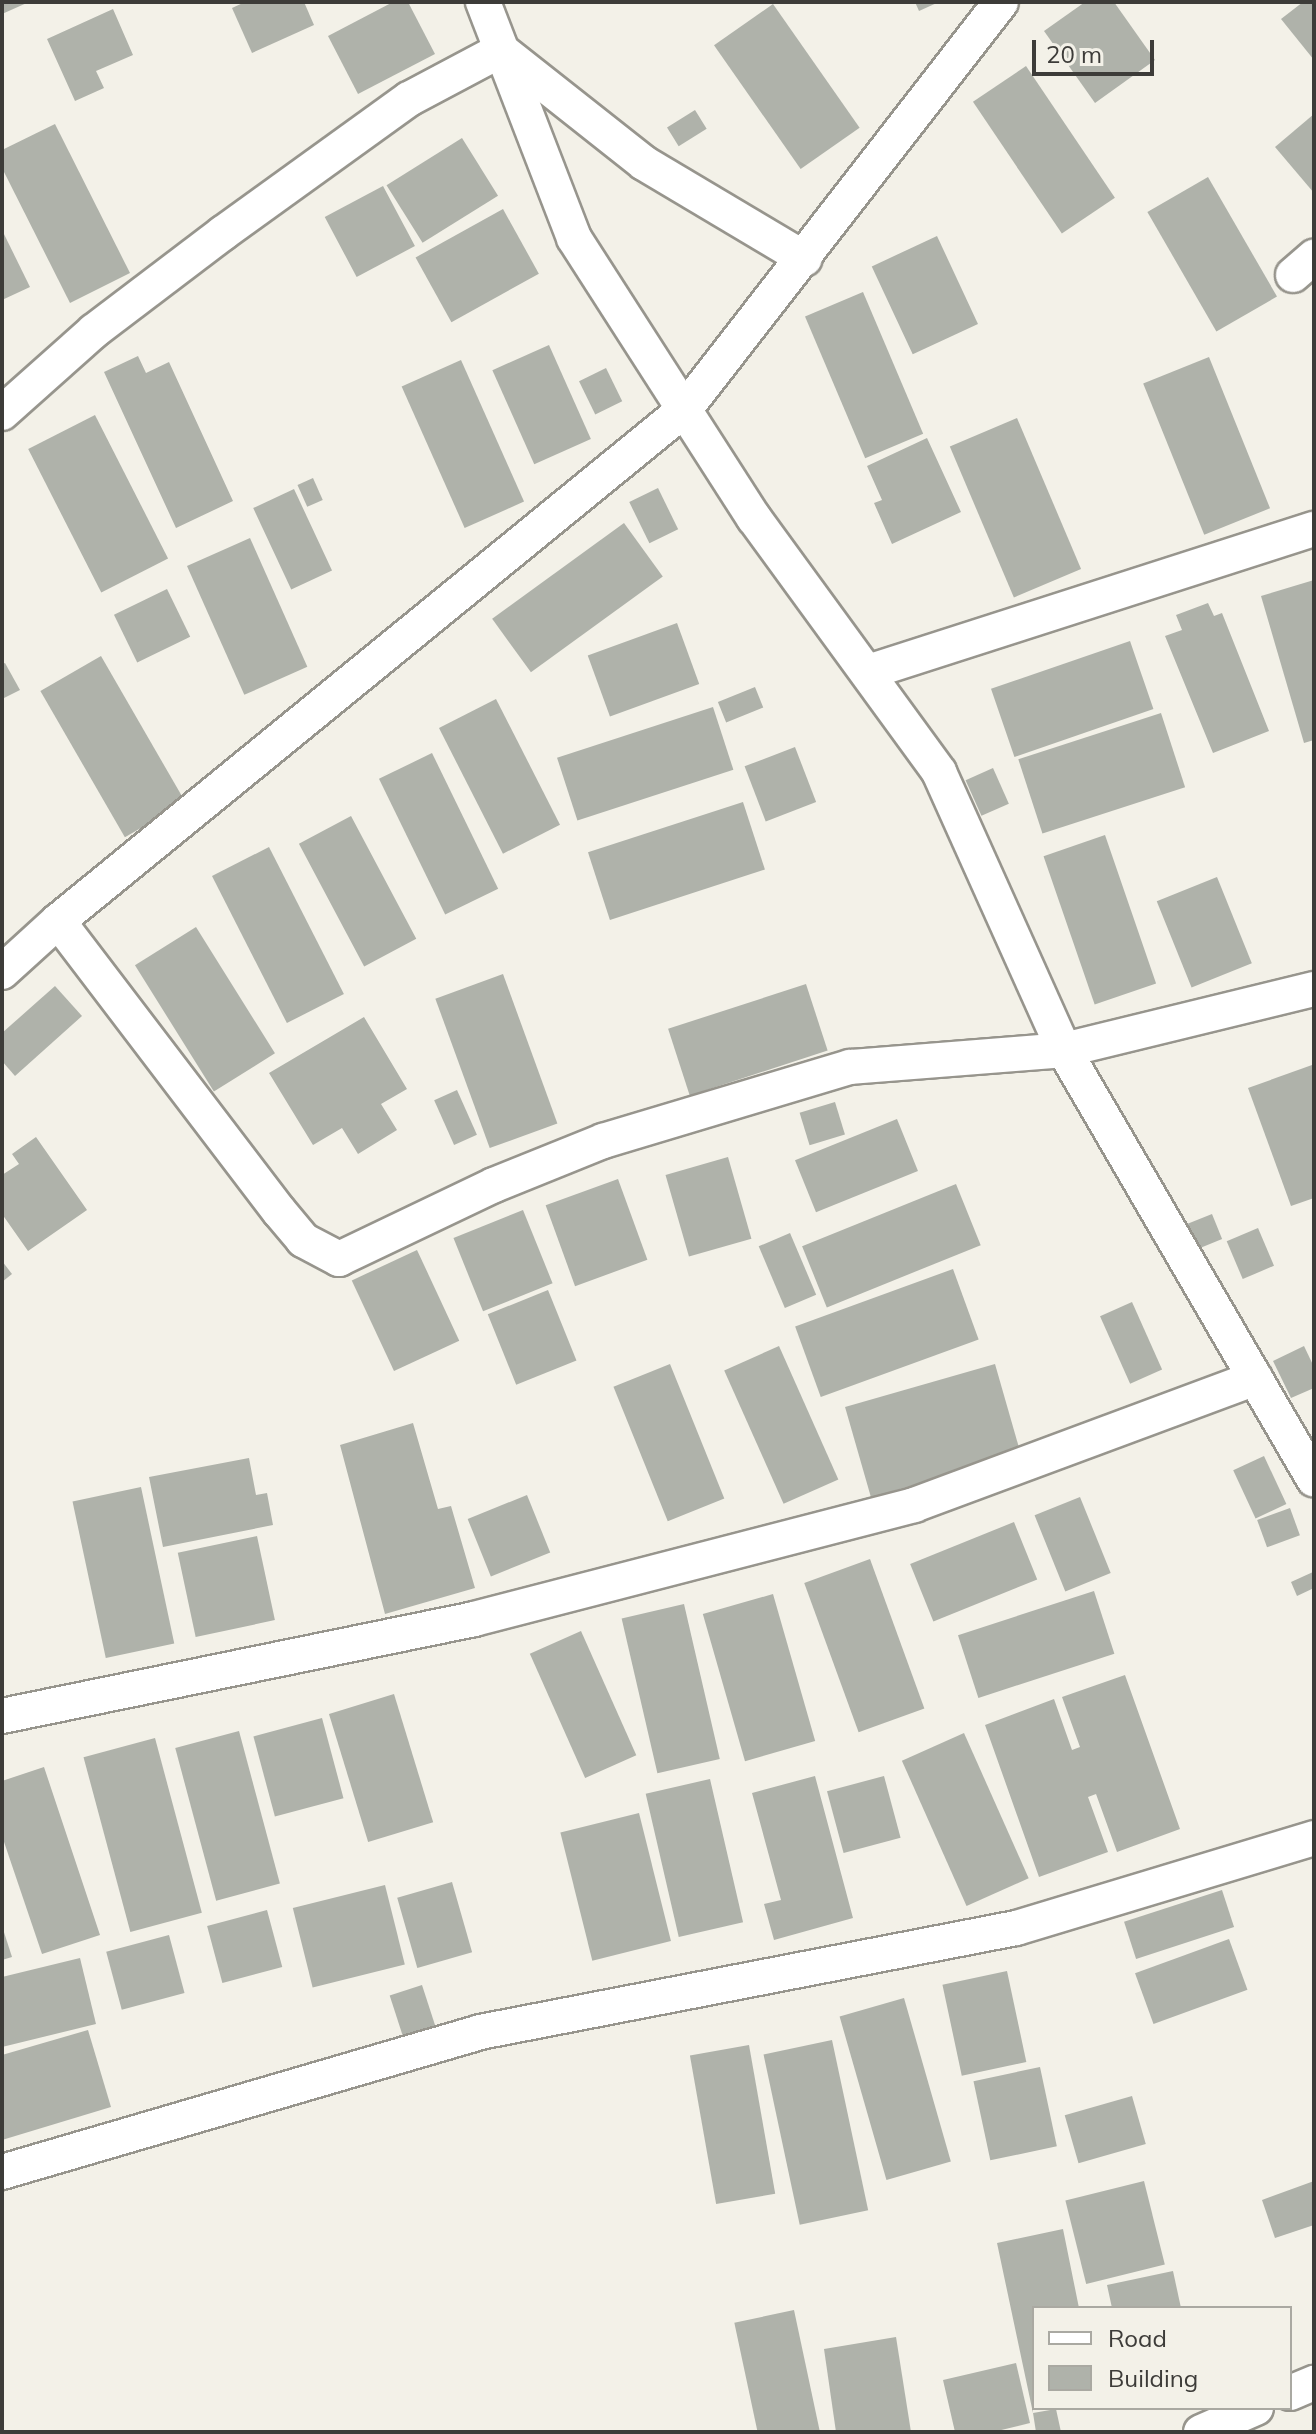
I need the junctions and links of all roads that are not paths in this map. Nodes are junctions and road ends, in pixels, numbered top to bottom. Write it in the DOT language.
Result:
graph roads {
  1 [pos="483,2"];
  2 [pos="1001,2"];
  3 [pos="501,50"];
  4 [pos="805,259"];
  5 [pos="685,409"];
  6 [pos="2,413"];
  7 [pos="1314,529"];
  8 [pos="868,672"];
  9 [pos="58,921"];
  10 [pos="2,972"];
  11 [pos="1314,989"];
  12 [pos="1064,1050"];
  13 [pos="1255,1378"];
  14 [pos="1304,1442"];
  15 [pos="1314,1480"];
  16 [pos="2,1716"];
  17 [pos="1314,1838"];
  18 [pos="2,2172"];
  19 [pos="1314,2383"];
  20 [pos="1292,2392"];
  21 [pos="1251,2410"];
  22 [pos="1201,2432"];
  1 -- 3 [label="street"];
  2 -- 4 [label="street"];
  3 -- 4 [label="street"];
  3 -- 5 [label="street"];
  3 -- 6 [label="street"];
  4 -- 5 [label="street"];
  5 -- 8 [label="street"];
  5 -- 9 [label="street"];
  7 -- 8 [label="street"];
  8 -- 12 [label="street"];
  9 -- 10 [label="street"];
  9 -- 12 [label="street"];
  11 -- 12 [label="street"];
  12 -- 13 [label="street"];
  13 -- 14 [label="street"];
  13 -- 16 [label="street"];
  14 -- 15 [label="street"];
  17 -- 18 [label="street"];
  19 -- 20 [label="street"];
  21 -- 22 [label="street"];
}
